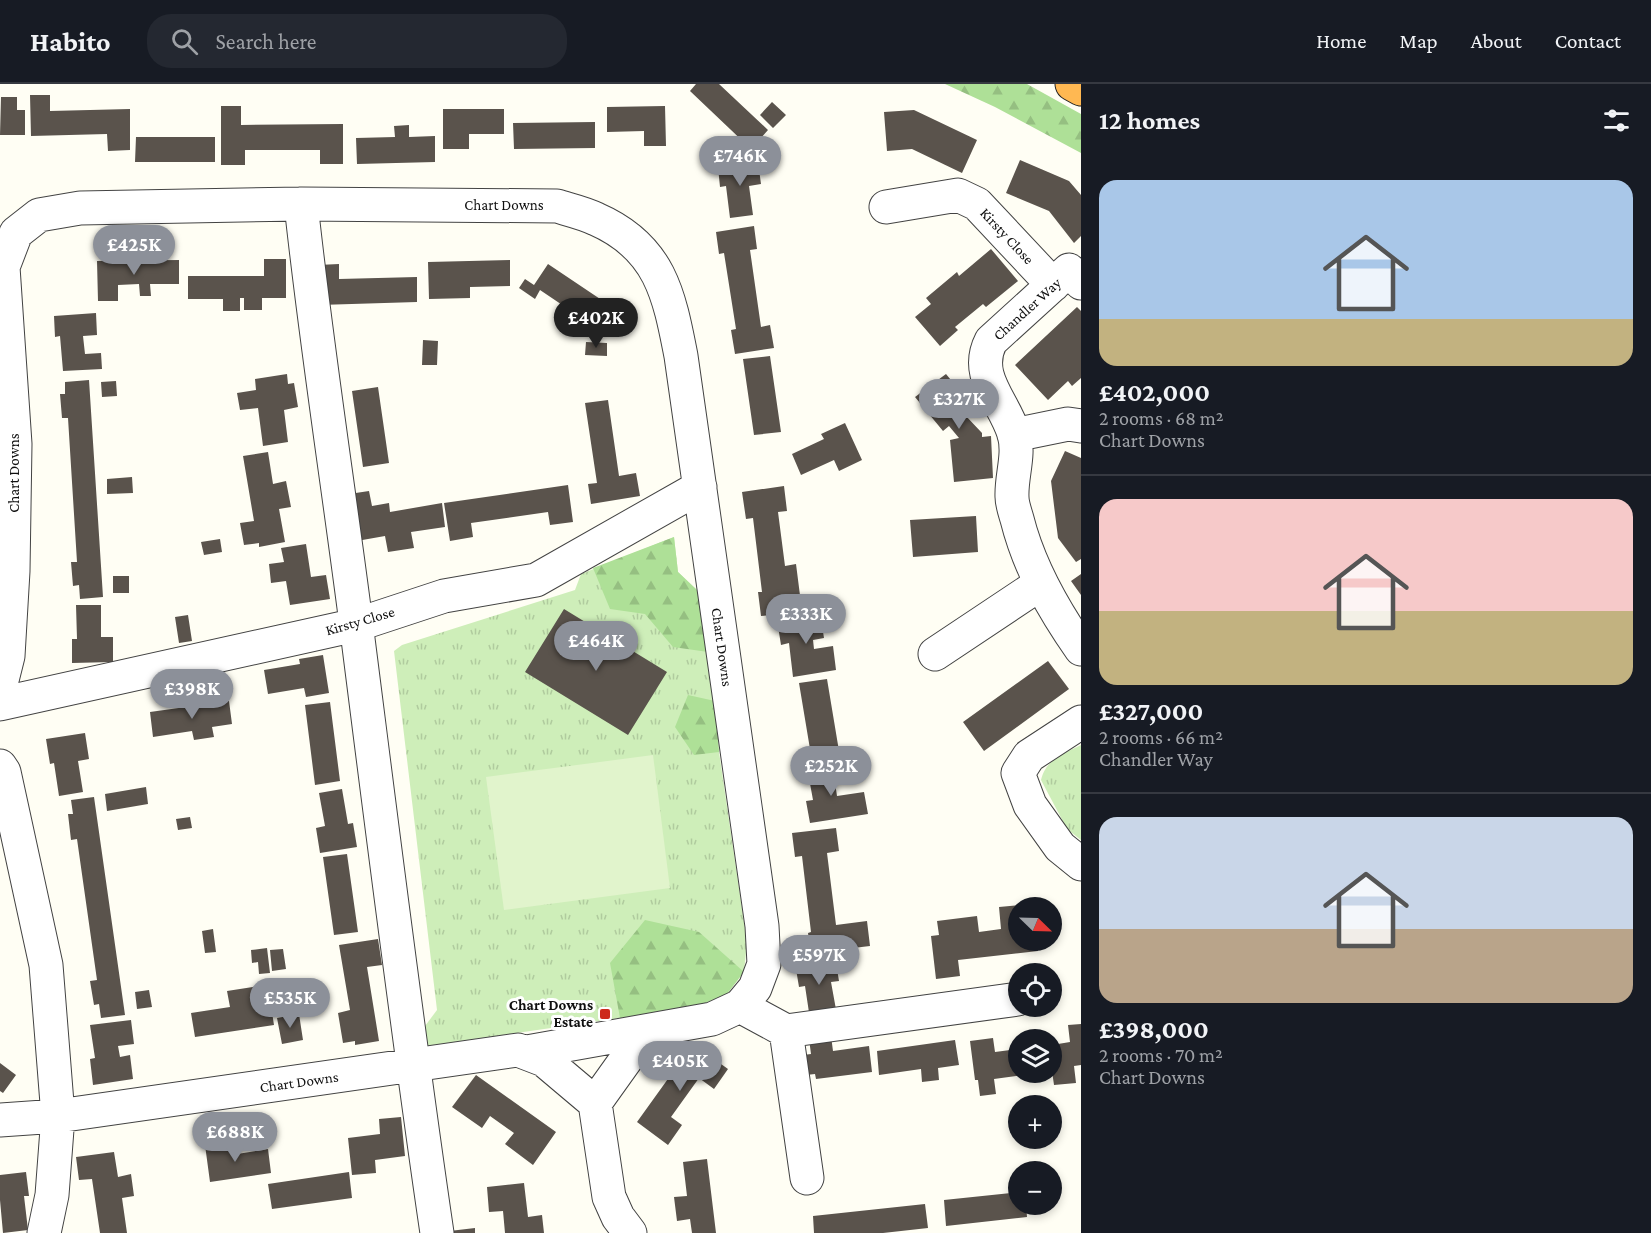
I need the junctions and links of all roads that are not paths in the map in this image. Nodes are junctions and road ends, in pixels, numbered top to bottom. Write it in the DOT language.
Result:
graph roads {
  1 [pos="1072,84"];
  2 [pos="1081,89"];
  3 [pos="301,204"];
  4 [pos="886,207"];
  5 [pos="8,224"];
  6 [pos="1068,279"];
  7 [pos="1081,426"];
  8 [pos="1014,435"];
  9 [pos="700,487"];
  10 [pos="1040,584"];
  11 [pos="356,625"];
  12 [pos="1081,649"];
  13 [pos="935,654"];
  14 [pos="0,688"];
  15 [pos="0,704"];
  16 [pos="1081,722"];
  17 [pos="0,766"];
  18 [pos="1081,864"];
  19 [pos="1008,1000"];
  20 [pos="740,1006"];
  21 [pos="786,1031"];
  22 [pos="645,1033"];
  23 [pos="527,1052"];
  24 [pos="412,1067"];
  25 [pos="595,1103"];
  26 [pos="58,1116"];
  27 [pos="0,1120"];
  28 [pos="807,1178"];
  29 [pos="609,1197"];
  30 [pos="44,1233"];
  31 [pos="437,1233"];
  32 [pos="599,1233"];
  33 [pos="630,1233"];
  1 -- 2 [label="highway"];
  3 -- 5 [label="street, Chart Downs"];
  3 -- 9 [label="street, Chart Downs"];
  3 -- 11 [label="street"];
  4 -- 6 [label="street, Kirsty Close"];
  5 -- 14 [label="street, Chart Downs"];
  6 -- 8 [label="street, Chandler Way"];
  7 -- 8 [label="street"];
  8 -- 10 [label="street, Chandler Way"];
  9 -- 11 [label="street, Kirsty Close"];
  9 -- 20 [label="street, Chart Downs"];
  10 -- 12 [label="street, Chandler Way"];
  10 -- 13 [label="street"];
  11 -- 15 [label="street, Kirsty Close"];
  11 -- 24 [label="street"];
  16 -- 18 [label="street"];
  17 -- 26 [label="street"];
  19 -- 21 [label="street"];
  20 -- 21 [label="street"];
  20 -- 22 [label="street, Chart Downs"];
  21 -- 28 [label="street"];
  22 -- 23 [label="street, Chart Downs"];
  22 -- 25 [label="street"];
  23 -- 24 [label="street, Chart Downs"];
  23 -- 25 [label="street"];
  24 -- 26 [label="street, Chart Downs"];
  24 -- 31 [label="street"];
  25 -- 29 [label="street"];
  26 -- 27 [label="street, Chart Downs"];
  26 -- 30 [label="street"];
  29 -- 32 [label="street"];
  29 -- 33 [label="street"];
}
